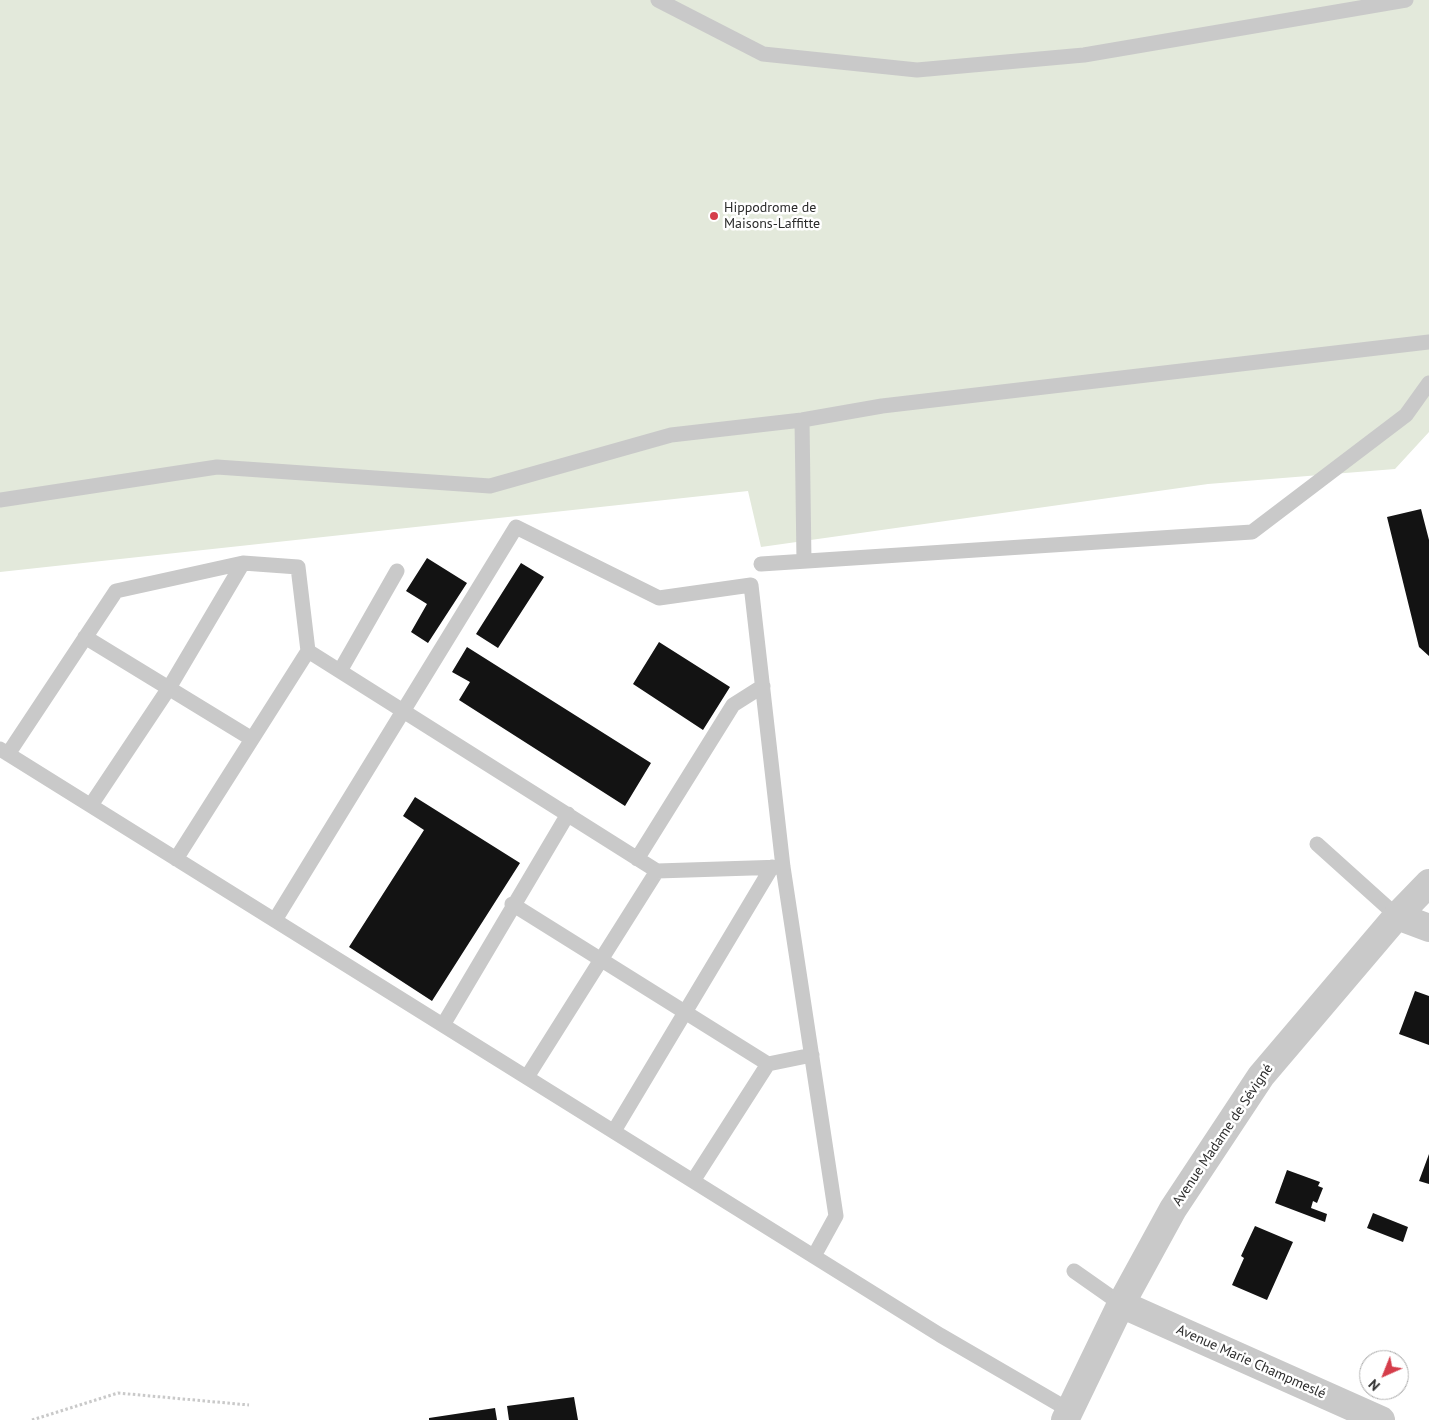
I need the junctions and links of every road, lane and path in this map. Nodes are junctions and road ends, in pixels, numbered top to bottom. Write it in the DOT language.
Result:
graph roads {
  1 [pos="658,0"];
  2 [pos="1406,0"];
  3 [pos="1429,342"];
  4 [pos="1429,383"];
  5 [pos="802,420"];
  6 [pos="0,500"];
  7 [pos="804,561"];
  8 [pos="243,563"];
  9 [pos="761,564"];
  10 [pos="397,571"];
  11 [pos="85,638"];
  12 [pos="308,651"];
  13 [pos="340,670"];
  14 [pos="763,686"];
  15 [pos="169,688"];
  16 [pos="404,710"];
  17 [pos="252,739"];
  18 [pos="4,751"];
  19 [pos="91,805"];
  20 [pos="568,814"];
  21 [pos="1317,844"];
  22 [pos="176,859"];
  23 [pos="638,859"];
  24 [pos="778,867"];
  25 [pos="657,871"];
  26 [pos="1429,883"];
  27 [pos="512,904"];
  28 [pos="1397,916"];
  29 [pos="275,920"];
  30 [pos="1429,928"];
  31 [pos="601,960"];
  32 [pos="684,1012"];
  33 [pos="443,1025"];
  34 [pos="812,1055"];
  35 [pos="768,1064"];
  36 [pos="527,1077"];
  37 [pos="614,1131"];
  38 [pos="693,1181"];
  39 [pos="814,1256"];
  40 [pos="1074,1272"];
  41 [pos="1122,1304"];
  42 [pos="249,1405"];
  43 [pos="1067,1415"];
  44 [pos="32,1420"];
  45 [pos="1381,1420"];
  1 -- 2 [label="lane"];
  3 -- 5 [label="lane"];
  4 -- 7 [label="lane"];
  5 -- 6 [label="lane"];
  5 -- 7 [label="lane"];
  7 -- 9 [label="lane"];
  8 -- 11 [label="lane"];
  8 -- 12 [label="lane"];
  8 -- 15 [label="lane"];
  10 -- 13 [label="lane"];
  11 -- 15 [label="lane"];
  11 -- 18 [label="lane"];
  12 -- 13 [label="lane"];
  12 -- 17 [label="lane"];
  13 -- 16 [label="lane"];
  14 -- 16 [label="lane"];
  14 -- 23 [label="lane"];
  14 -- 24 [label="lane"];
  15 -- 17 [label="lane"];
  15 -- 19 [label="lane"];
  16 -- 20 [label="lane"];
  16 -- 29 [label="lane"];
  17 -- 22 [label="lane"];
  18 -- 19 [label="lane"];
  19 -- 22 [label="lane"];
  20 -- 23 [label="lane"];
  20 -- 27 [label="lane"];
  21 -- 28 [label="lane"];
  22 -- 29 [label="lane"];
  23 -- 25 [label="lane"];
  24 -- 25 [label="lane"];
  24 -- 32 [label="lane"];
  24 -- 34 [label="lane"];
  25 -- 31 [label="lane"];
  26 -- 28 [label="street, Avenue Madame de Sévigné"];
  27 -- 31 [label="lane"];
  27 -- 33 [label="lane"];
  28 -- 30 [label="street"];
  28 -- 41 [label="street, Avenue Madame de Sévigné"];
  29 -- 33 [label="lane"];
  31 -- 32 [label="lane"];
  31 -- 36 [label="lane"];
  32 -- 35 [label="lane"];
  32 -- 37 [label="lane"];
  33 -- 36 [label="lane"];
  34 -- 35 [label="lane"];
  34 -- 39 [label="lane"];
  35 -- 38 [label="lane"];
  36 -- 37 [label="lane"];
  37 -- 38 [label="lane"];
  38 -- 39 [label="lane"];
  39 -- 43 [label="lane"];
  40 -- 41 [label="lane"];
  41 -- 43 [label="street, Avenue Madame de Sévigné"];
  41 -- 45 [label="street, Avenue Marie Champmeslé"];
  42 -- 44 [label="path"];
}
